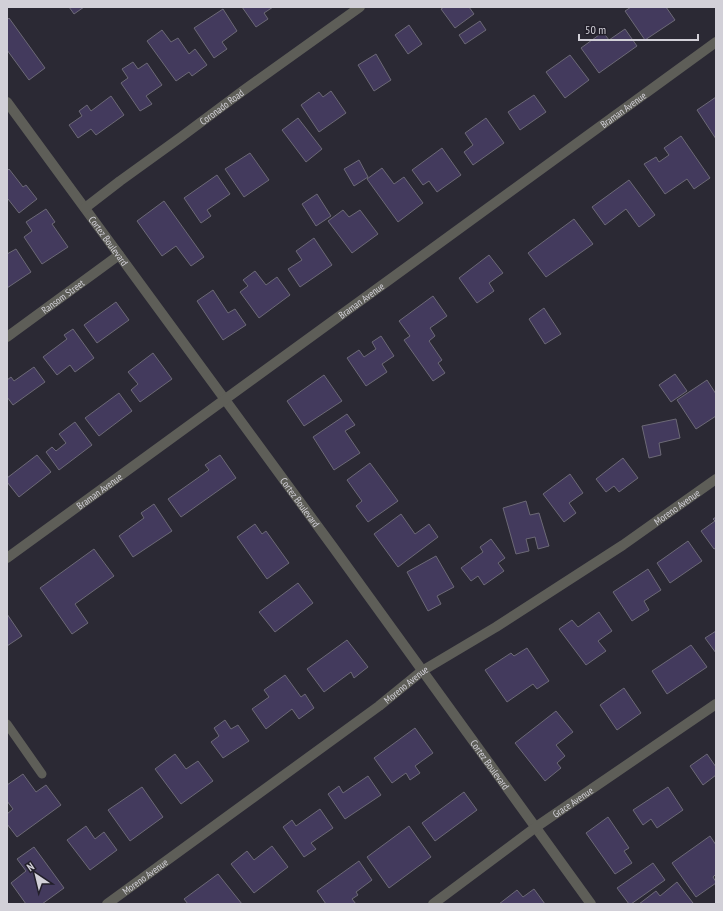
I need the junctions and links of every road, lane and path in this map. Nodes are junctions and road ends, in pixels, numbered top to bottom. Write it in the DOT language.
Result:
graph roads {
  1 [pos="360,7"];
  2 [pos="716,42"];
  3 [pos="7,102"];
  4 [pos="10,114"];
  5 [pos="84,208"];
  6 [pos="119,255"];
  7 [pos="7,337"];
  8 [pos="225,399"];
  9 [pos="716,479"];
  10 [pos="7,558"];
  11 [pos="422,671"];
  12 [pos="716,704"];
  13 [pos="7,724"];
  14 [pos="42,774"];
  15 [pos="536,827"];
  16 [pos="107,904"];
  17 [pos="433,904"];
  18 [pos="591,904"];
  1 -- 5 [label="street, Coronado Road"];
  2 -- 8 [label="street, Braman Avenue"];
  3 -- 4 [label="street, Cortez Boulevard"];
  4 -- 5 [label="street, Cortez Boulevard"];
  5 -- 6 [label="street, Cortez Boulevard"];
  6 -- 7 [label="street, Ransom Street"];
  6 -- 8 [label="street, Cortez Boulevard"];
  8 -- 10 [label="street, Braman Avenue"];
  8 -- 11 [label="street, Cortez Boulevard"];
  9 -- 11 [label="street, Moreno Avenue"];
  11 -- 15 [label="street, Cortez Boulevard"];
  11 -- 16 [label="street, Moreno Avenue"];
  12 -- 15 [label="street, Grace Avenue"];
  13 -- 14 [label="lane"];
  15 -- 17 [label="street, Grace Avenue"];
  15 -- 18 [label="street, Cortez Boulevard"];
}
